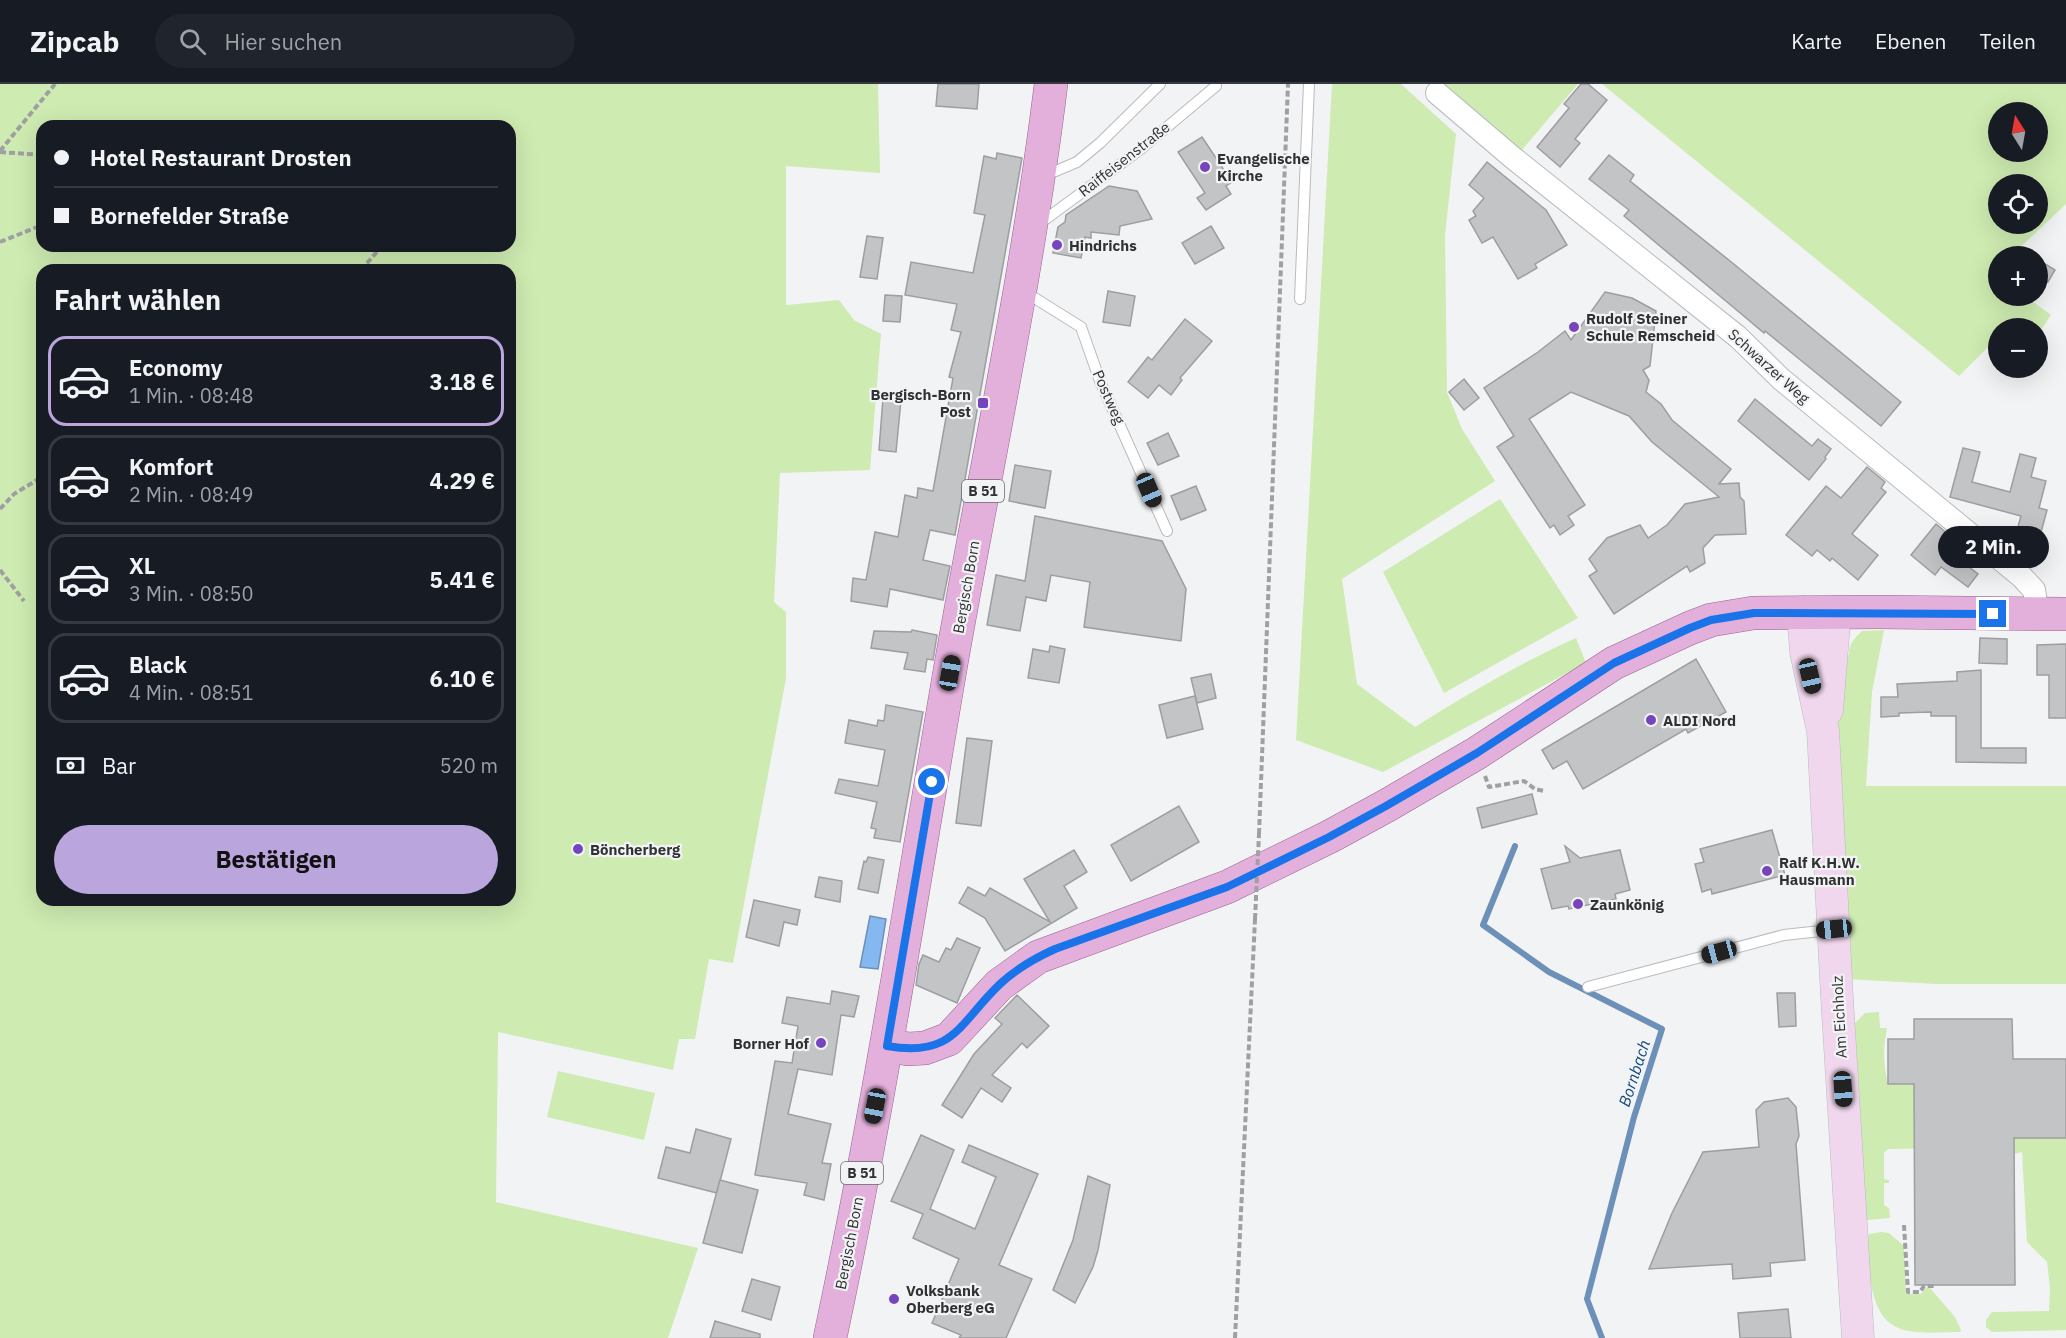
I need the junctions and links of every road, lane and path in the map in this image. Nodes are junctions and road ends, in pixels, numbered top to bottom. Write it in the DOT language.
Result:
graph roads {
  1 [pos="55,84"];
  2 [pos="1052,84"];
  3 [pos="1160,84"];
  4 [pos="1288,84"];
  5 [pos="1310,84"];
  6 [pos="1216,86"];
  7 [pos="1432,89"];
  8 [pos="0,151"];
  9 [pos="36,154"];
  10 [pos="1040,178"];
  11 [pos="36,227"];
  12 [pos="1031,229"];
  13 [pos="0,242"];
  14 [pos="377,252"];
  15 [pos="366,264"];
  16 [pos="1021,289"];
  17 [pos="1300,299"];
  18 [pos="36,481"];
  19 [pos="0,509"];
  20 [pos="1167,531"];
  21 [pos="0,570"];
  22 [pos="24,601"];
  23 [pos="1819,612"];
  24 [pos="2052,614"];
  25 [pos="1477,753"];
  26 [pos="1544,791"];
  27 [pos="1834,929"];
  28 [pos="1588,987"];
  29 [pos="887,1046"];
  30 [pos="1904,1226"];
  31 [pos="1936,1286"];
  32 [pos="830,1338"];
  33 [pos="1235,1338"];
  34 [pos="1858,1338"];
  1 -- 8 [label="path"];
  2 -- 10 [label="main road, Bergisch Born / B 51"];
  3 -- 10 [label="lane, Raiffeisenstraße"];
  4 -- 33 [label="path, bridge"];
  5 -- 17 [label="lane"];
  6 -- 12 [label="lane, Raiffeisenstraße"];
  7 -- 24 [label="street, Schwarzer Weg"];
  8 -- 9 [label="path"];
  10 -- 12 [label="main road, Bergisch Born / B 51"];
  11 -- 13 [label="path"];
  12 -- 16 [label="main road, Bergisch Born / B 51"];
  14 -- 15 [label="path"];
  16 -- 20 [label="lane, Postweg"];
  16 -- 29 [label="main road, Bergisch Born / B 51"];
  18 -- 19 [label="path"];
  21 -- 22 [label="path"];
  23 -- 24 [label="main road"];
  23 -- 25 [label="main road"];
  23 -- 27 [label="main road, Am Eichholz"];
  25 -- 26 [label="path"];
  25 -- 29 [label="main road"];
  27 -- 28 [label="lane"];
  27 -- 34 [label="main road, Am Eichholz"];
  29 -- 32 [label="main road, Bergisch Born / B 51"];
  30 -- 31 [label="path"];
}
